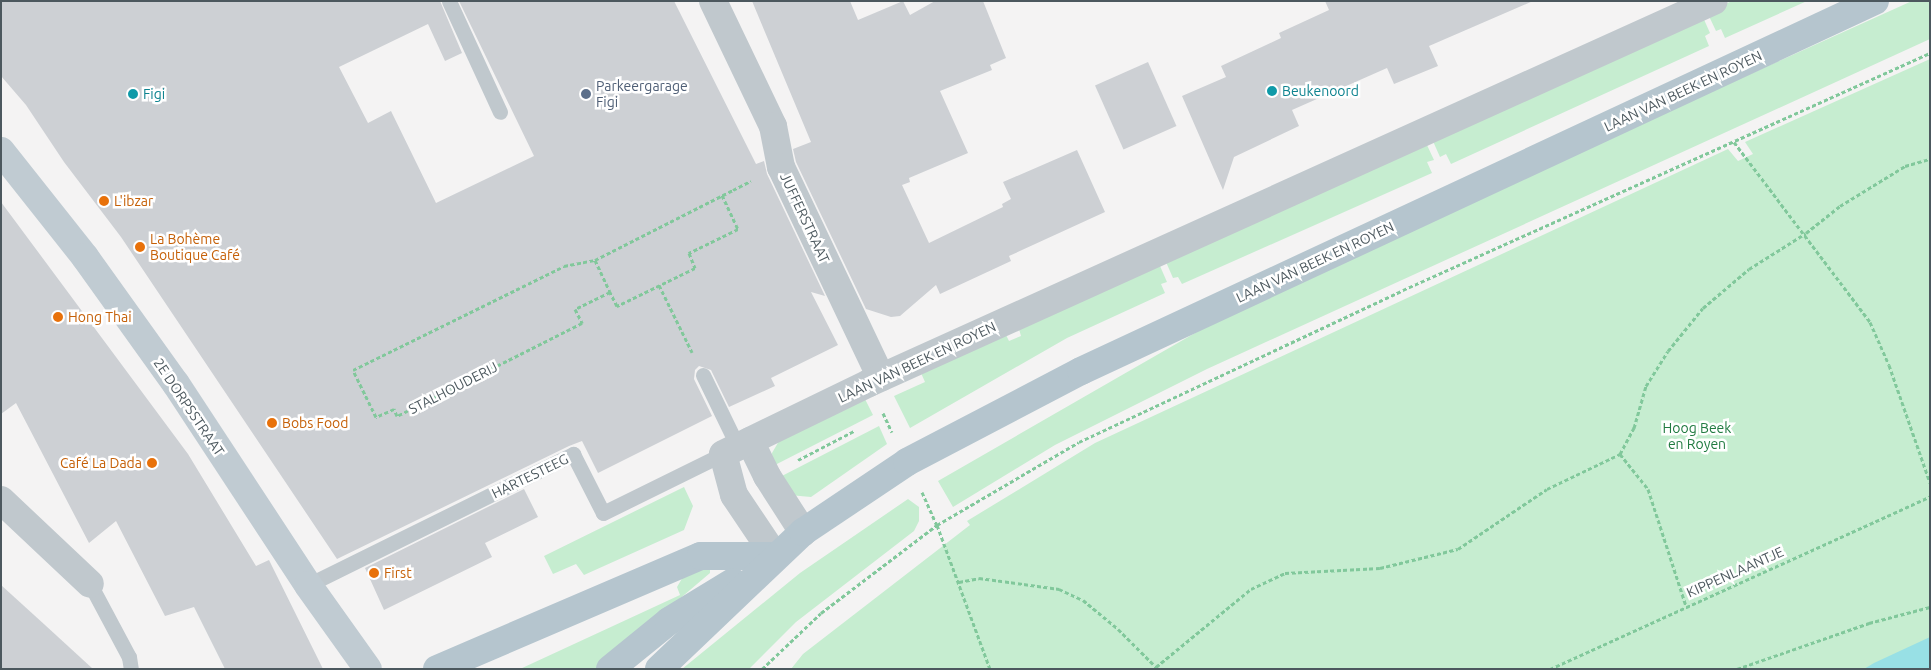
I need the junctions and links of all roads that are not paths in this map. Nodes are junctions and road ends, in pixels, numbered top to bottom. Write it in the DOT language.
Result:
graph roads {
  1 [pos="449,1"];
  2 [pos="714,1"];
  3 [pos="1714,1"];
  4 [pos="1876,1"];
  5 [pos="500,112"];
  6 [pos="1,151"];
  7 [pos="703,375"];
  8 [pos="881,378"];
  9 [pos="737,447"];
  10 [pos="1,500"];
  11 [pos="803,532"];
  12 [pos="775,556"];
  13 [pos="90,584"];
  14 [pos="308,585"];
  15 [pos="131,669"];
  16 [pos="368,669"];
  17 [pos="437,669"];
  18 [pos="610,669"];
  19 [pos="659,669"];
  1 -- 5 [label="lane"];
  2 -- 8 [label="street, JUFFERSTRAAT"];
  3 -- 8 [label="street, LAAN VAN BEEK EN ROYEN"];
  4 -- 11 [label="main road, LAAN VAN BEEK EN ROYEN"];
  6 -- 14 [label="main road, 2E DORPSSTRAAT"];
  7 -- 9 [label="lane"];
  8 -- 9 [label="street, LAAN VAN BEEK EN ROYEN"];
  9 -- 11 [label="street"];
  9 -- 12 [label="street"];
  9 -- 14 [label="lane, HARTESTEEG"];
  10 -- 13 [label="street"];
  11 -- 12 [label="main road, LAAN VAN BEEK EN ROYEN"];
  12 -- 17 [label="main road"];
  12 -- 18 [label="main road, LAAN VAN BEEK EN ROYEN"];
  12 -- 19 [label="main road, LAAN VAN BEEK EN ROYEN"];
  13 -- 15 [label="lane"];
  14 -- 16 [label="main road, 2E DORPSSTRAAT"];
}
